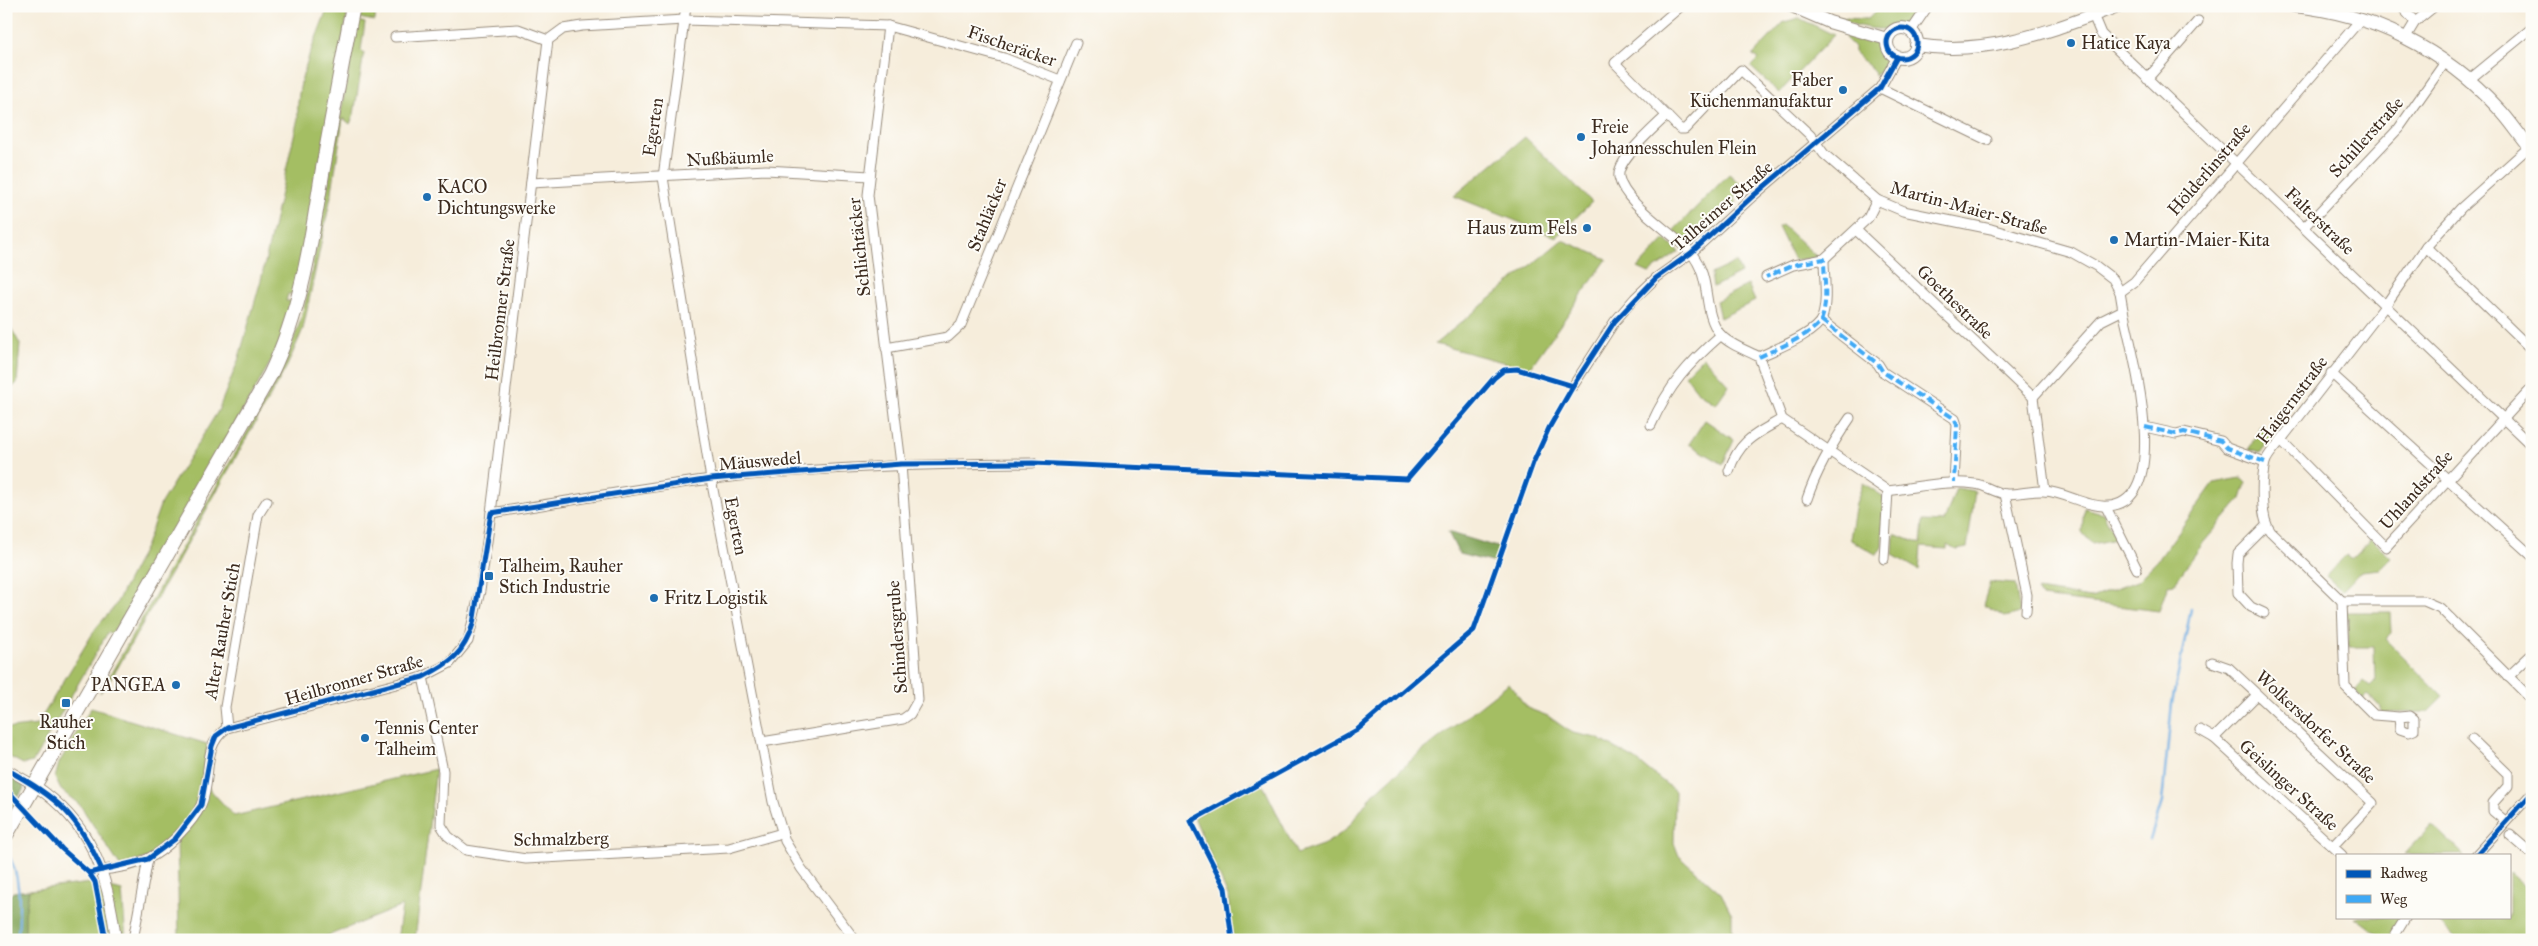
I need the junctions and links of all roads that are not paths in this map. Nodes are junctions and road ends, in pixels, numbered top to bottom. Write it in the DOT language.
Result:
graph roads {
  1 [pos="353,6"];
  2 [pos="686,6"];
  3 [pos="1681,6"];
  4 [pos="1792,6"];
  5 [pos="1928,6"];
  6 [pos="2118,6"];
  7 [pos="2294,6"];
  8 [pos="2401,6"];
  9 [pos="2435,6"];
  10 [pos="2093,15"];
  11 [pos="2361,19"];
  12 [pos="684,20"];
  13 [pos="2198,21"];
  14 [pos="2414,22"];
  15 [pos="888,26"];
  16 [pos="2532,28"];
  17 [pos="1911,31"];
  18 [pos="395,37"];
  19 [pos="2406,37"];
  20 [pos="1887,39"];
  21 [pos="548,40"];
  22 [pos="1076,43"];
  23 [pos="1916,45"];
  24 [pos="1897,57"];
  25 [pos="2446,61"];
  26 [pos="2147,78"];
  27 [pos="2470,79"];
  28 [pos="1060,80"];
  29 [pos="1880,88"];
  30 [pos="1666,115"];
  31 [pos="1987,140"];
  32 [pos="1817,144"];
  33 [pos="2530,148"];
  34 [pos="2235,164"];
  35 [pos="870,176"];
  36 [pos="663,178"];
  37 [pos="530,183"];
  38 [pos="1877,200"];
  39 [pos="2304,228"];
  40 [pos="1856,230"];
  41 [pos="2426,247"];
  42 [pos="1691,253"];
  43 [pos="1824,259"];
  44 [pos="1766,277"];
  45 [pos="2120,292"];
  46 [pos="2385,306"];
  47 [pos="2123,310"];
  48 [pos="1821,320"];
  49 [pos="1721,336"];
  50 [pos="886,348"];
  51 [pos="2532,350"];
  52 [pos="1759,357"];
  53 [pos="2331,373"];
  54 [pos="1574,386"];
  55 [pos="2532,388"];
  56 [pos="2033,398"];
  57 [pos="2503,417"];
  58 [pos="1850,418"];
  59 [pos="1782,419"];
  60 [pos="1651,425"];
  61 [pos="2145,427"];
  62 [pos="2281,440"];
  63 [pos="2532,446"];
  64 [pos="1829,449"];
  65 [pos="2266,462"];
  66 [pos="1033,463"];
  67 [pos="901,464"];
  68 [pos="1729,471"];
  69 [pos="711,479"];
  70 [pos="2446,480"];
  71 [pos="1954,482"];
  72 [pos="1888,491"];
  73 [pos="2045,491"];
  74 [pos="2005,494"];
  75 [pos="1807,499"];
  76 [pos="267,501"];
  77 [pos="2106,507"];
  78 [pos="491,513"];
  79 [pos="2266,526"];
  80 [pos="2532,556"];
  81 [pos="1884,559"];
  82 [pos="2137,569"];
  83 [pos="2342,601"];
  84 [pos="2026,612"];
  85 [pos="2264,613"];
  86 [pos="2532,654"];
  87 [pos="2212,662"];
  88 [pos="423,677"];
  89 [pos="2508,677"];
  90 [pos="2257,695"];
  91 [pos="2532,700"];
  92 [pos="2399,717"];
  93 [pos="227,728"];
  94 [pos="2200,730"];
  95 [pos="2214,738"];
  96 [pos="2472,740"];
  97 [pos="762,742"];
  98 [pos="6,769"];
  99 [pos="34,786"];
  100 [pos="2532,793"];
  101 [pos="2505,821"];
  102 [pos="782,833"];
  103 [pos="6,835"];
  104 [pos="2510,835"];
  105 [pos="2333,846"];
  106 [pos="2341,854"];
  107 [pos="2477,854"];
  108 [pos="2532,854"];
  109 [pos="148,859"];
  110 [pos="102,870"];
  111 [pos="2405,918"];
  112 [pos="116,940"];
  113 [pos="132,940"];
  114 [pos="855,940"];
  115 [pos="2392,940"];
  1 -- 99 [label="main road"];
  2 -- 12 [label="street, Egerten"];
  3 -- 30 [label="street"];
  4 -- 20 [label="main road"];
  5 -- 17 [label="street"];
  6 -- 10 [label="main road"];
  7 -- 11 [label="main road"];
  8 -- 14 [label="street"];
  9 -- 14 [label="street"];
  10 -- 23 [label="main road"];
  10 -- 26 [label="street, Falterstraße"];
  11 -- 19 [label="main road"];
  11 -- 34 [label="street, Hölderlinstraße"];
  12 -- 15 [label="street, Fischeräcker"];
  12 -- 21 [label="street"];
  12 -- 36 [label="street, Egerten"];
  13 -- 26 [label="street"];
  14 -- 19 [label="street"];
  15 -- 28 [label="street, Fischeräcker"];
  15 -- 35 [label="street, Schlichtäcker"];
  16 -- 27 [label="street"];
  17 -- 20 [label="main road"];
  17 -- 23 [label="main road"];
  18 -- 21 [label="street"];
  19 -- 25 [label="main road"];
  20 -- 24 [label="main road"];
  21 -- 37 [label="street, Heilbronner Straße"];
  22 -- 28 [label="street, Stahläcker"];
  23 -- 24 [label="main road"];
  24 -- 29 [label="street, Talheimer Straße"];
  25 -- 27 [label="main road"];
  25 -- 39 [label="street, Schillerstraße"];
  26 -- 34 [label="street, Falterstraße"];
  27 -- 33 [label="main road"];
  28 -- 50 [label="street, Stahläcker"];
  29 -- 31 [label="street"];
  29 -- 32 [label="street, Talheimer Straße"];
  30 -- 32 [label="street, Martin-Maier-Straße"];
  30 -- 42 [label="street"];
  32 -- 38 [label="street, Martin-Maier-Straße"];
  32 -- 42 [label="street, Talheimer Straße"];
  33 -- 41 [label="street, Haigernstraße"];
  34 -- 39 [label="street, Falterstraße"];
  34 -- 45 [label="street, Hölderlinstraße"];
  35 -- 36 [label="street, Nußbäumle"];
  35 -- 50 [label="street, Schlichtäcker"];
  36 -- 37 [label="street, Nußbäumle"];
  36 -- 69 [label="street, Egerten"];
  37 -- 78 [label="street, Heilbronner Straße"];
  38 -- 40 [label="street"];
  38 -- 45 [label="street, Martin-Maier-Straße"];
  39 -- 46 [label="street, Falterstraße"];
  40 -- 43 [label="street"];
  40 -- 56 [label="street, Goethestraße"];
  41 -- 46 [label="street, Haigernstraße"];
  41 -- 51 [label="street"];
  42 -- 49 [label="street"];
  42 -- 54 [label="street, Talheimer Straße"];
  43 -- 44 [label="street"];
  43 -- 48 [label="street"];
  45 -- 47 [label="street"];
  46 -- 53 [label="street, Haigernstraße"];
  46 -- 57 [label="street, Falterstraße"];
  47 -- 56 [label="street"];
  47 -- 61 [label="street"];
  48 -- 52 [label="street"];
  48 -- 71 [label="street"];
  49 -- 52 [label="street"];
  49 -- 60 [label="street"];
  50 -- 67 [label="street, Schlichtäcker"];
  52 -- 59 [label="street"];
  53 -- 62 [label="street, Haigernstraße"];
  53 -- 70 [label="street"];
  55 -- 57 [label="street, Uhlandstraße"];
  56 -- 73 [label="street"];
  57 -- 63 [label="street, Falterstraße"];
  57 -- 70 [label="street, Uhlandstraße"];
  58 -- 64 [label="street"];
  59 -- 64 [label="street"];
  59 -- 68 [label="street"];
  61 -- 65 [label="street"];
  61 -- 77 [label="street"];
  62 -- 65 [label="street, Haigernstraße"];
  62 -- 70 [label="street, Uhlandstraße"];
  64 -- 72 [label="street"];
  64 -- 75 [label="street"];
  65 -- 79 [label="street, Haigernstraße"];
  66 -- 67 [label="street, Mäuswedel"];
  67 -- 69 [label="street, Mäuswedel"];
  67 -- 97 [label="street, Schindersgrube"];
  69 -- 78 [label="street, Mäuswedel"];
  69 -- 97 [label="street, Egerten"];
  70 -- 80 [label="street"];
  71 -- 72 [label="street"];
  71 -- 74 [label="street"];
  72 -- 81 [label="street"];
  73 -- 74 [label="street"];
  73 -- 77 [label="street"];
  74 -- 84 [label="street"];
  76 -- 93 [label="street, Alter Rauher Stich"];
  77 -- 82 [label="street"];
  78 -- 88 [label="street, Heilbronner Straße"];
  79 -- 83 [label="street"];
  79 -- 85 [label="street"];
  83 -- 89 [label="street"];
  83 -- 92 [label="street"];
  86 -- 89 [label="street"];
  87 -- 90 [label="street, Wolkersdorfer Straße"];
  88 -- 93 [label="street, Heilbronner Straße"];
  88 -- 102 [label="street, Schmalzberg"];
  89 -- 91 [label="street"];
  90 -- 95 [label="street, Geislinger Straße"];
  90 -- 105 [label="street, Wolkersdorfer Straße"];
  93 -- 109 [label="street"];
  94 -- 95 [label="street, Geislinger Straße"];
  95 -- 105 [label="street, Geislinger Straße"];
  96 -- 101 [label="street"];
  97 -- 102 [label="street, Egerten"];
  98 -- 99 [label="street"];
  99 -- 103 [label="main road"];
  99 -- 110 [label="street"];
  100 -- 101 [label="street"];
  101 -- 107 [label="street"];
  102 -- 114 [label="street, Egerten"];
  104 -- 108 [label="street"];
  105 -- 106 [label="street, Geislinger Straße"];
  109 -- 110 [label="street"];
  109 -- 113 [label="street"];
  110 -- 112 [label="street"];
  111 -- 115 [label="street"];
}
